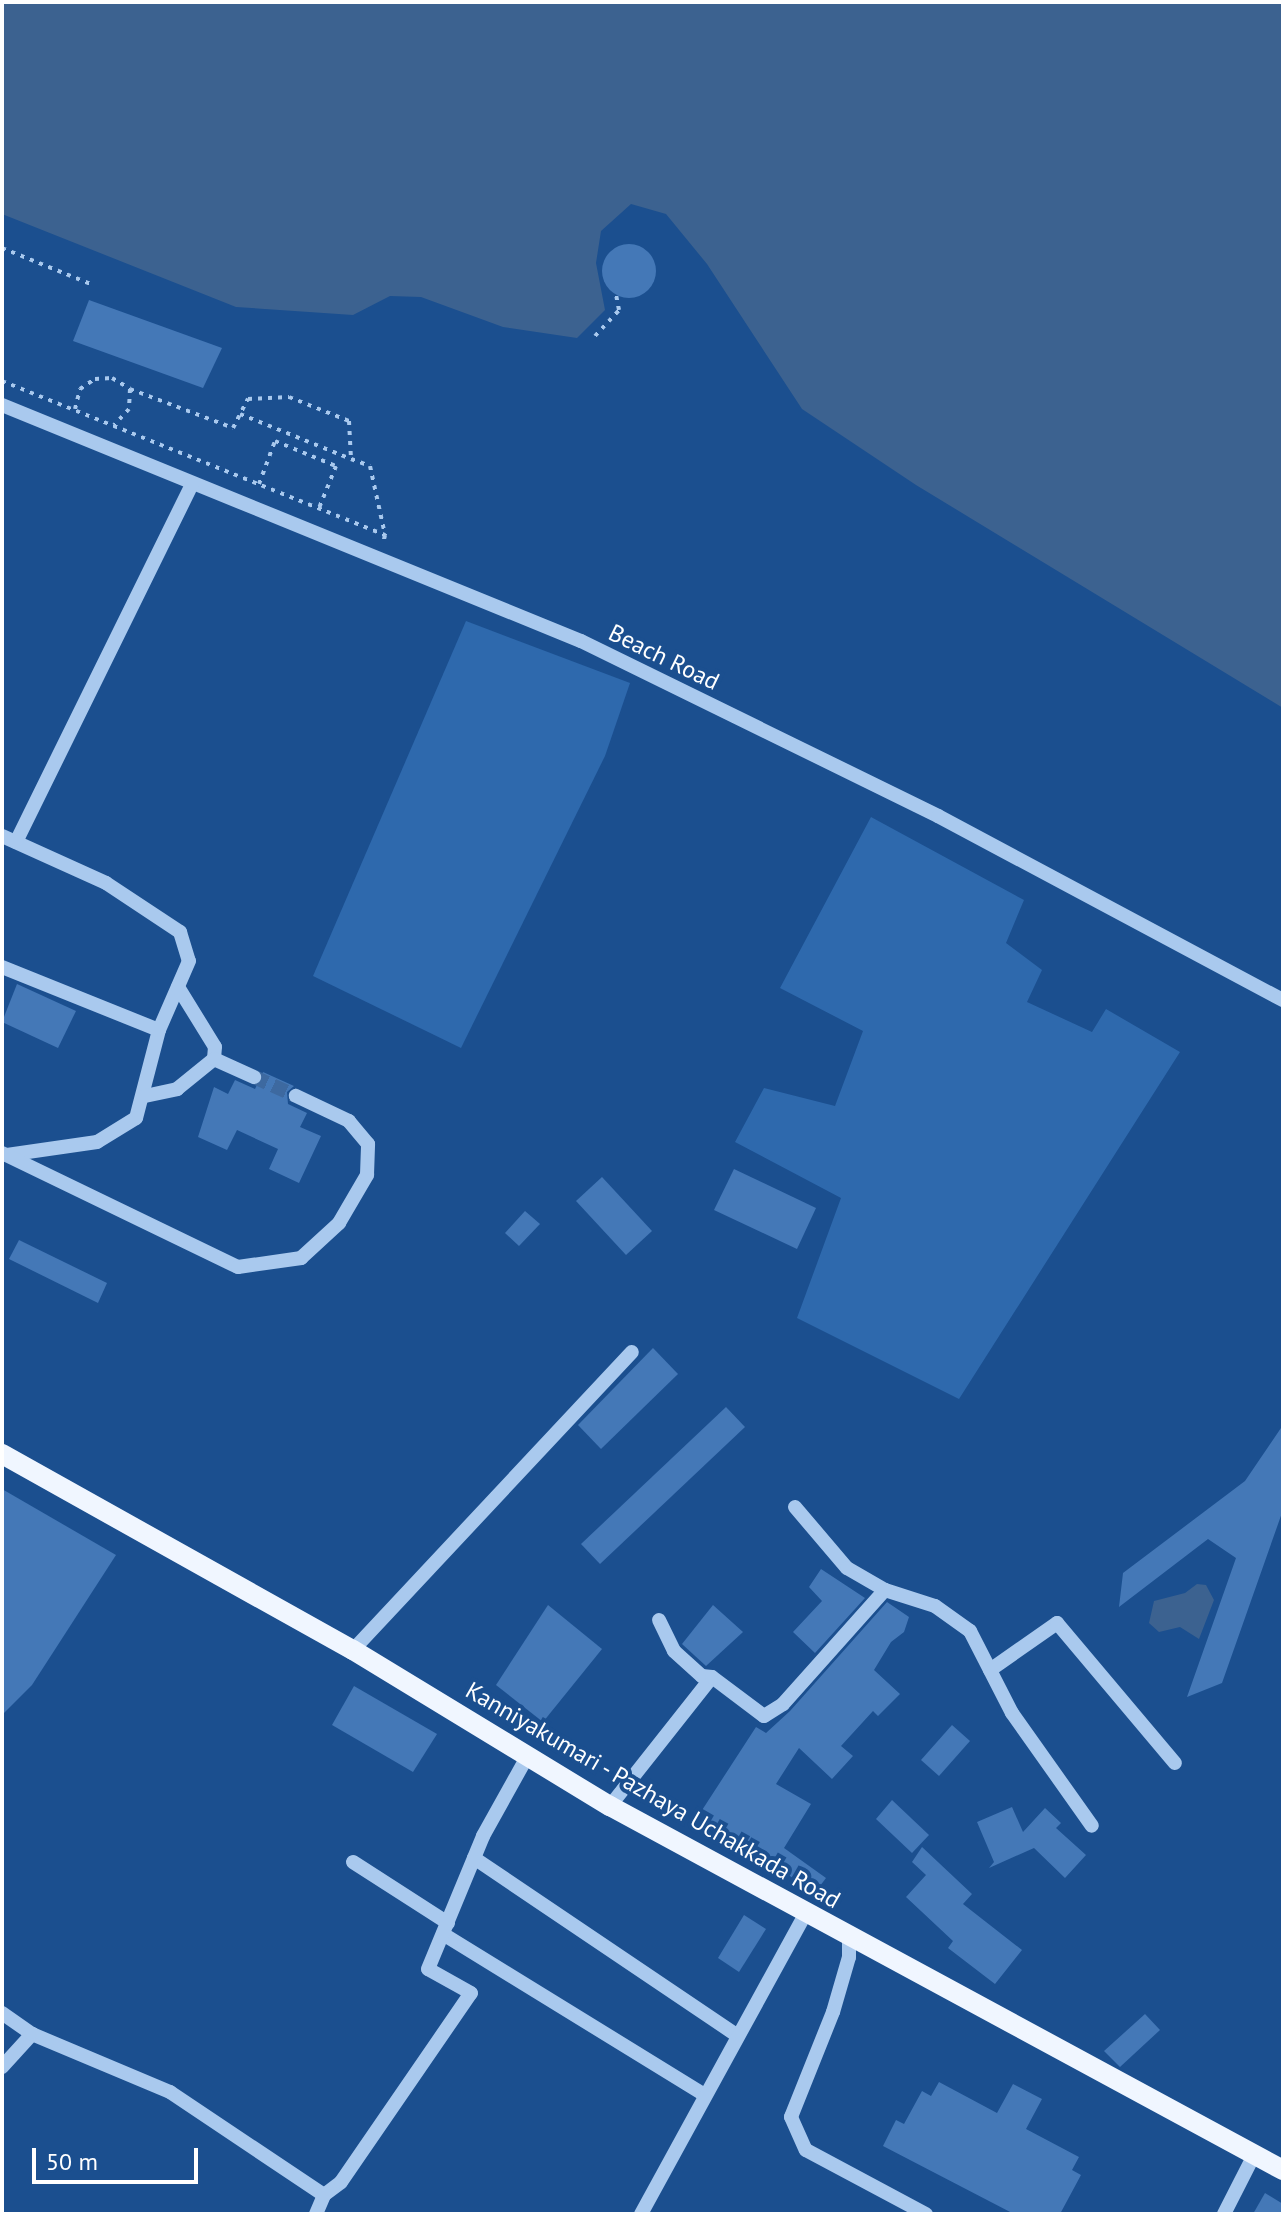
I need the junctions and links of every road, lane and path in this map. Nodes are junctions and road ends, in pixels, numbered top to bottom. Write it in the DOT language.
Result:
graph roads {
  1 [pos="2,248"];
  2 [pos="93,285"];
  3 [pos="616,295"];
  4 [pos="595,336"];
  5 [pos="2,381"];
  6 [pos="130,389"];
  7 [pos="2,405"];
  8 [pos="75,409"];
  9 [pos="240,414"];
  10 [pos="114,425"];
  11 [pos="351,459"];
  12 [pos="192,484"];
  13 [pos="259,484"];
  14 [pos="319,508"];
  15 [pos="385,535"];
  16 [pos="378,559"];
  17 [pos="9,839"];
  18 [pos="2,967"];
  19 [pos="178,987"];
  20 [pos="1283,1000"];
  21 [pos="159,1030"];
  22 [pos="214,1059"];
  23 [pos="254,1077"];
  24 [pos="145,1096"];
  25 [pos="296,1096"];
  26 [pos="4,1154"];
  27 [pos="632,1352"];
  28 [pos="2,1454"];
  29 [pos="795,1507"];
  30 [pos="885,1590"];
  31 [pos="659,1620"];
  32 [pos="353,1650"];
  33 [pos="990,1670"];
  34 [pos="712,1677"];
  35 [pos="527,1757"];
  36 [pos="1175,1763"];
  37 [pos="610,1806"];
  38 [pos="1092,1826"];
  39 [pos="474,1858"];
  40 [pos="353,1862"];
  41 [pos="805,1914"];
  42 [pos="445,1928"];
  43 [pos="849,1936"];
  44 [pos="2,2013"];
  45 [pos="32,2034"];
  46 [pos="738,2036"];
  47 [pos="2,2067"];
  48 [pos="705,2095"];
  49 [pos="1254,2155"];
  50 [pos="1283,2170"];
  51 [pos="324,2195"];
  52 [pos="316,2214"];
  53 [pos="641,2214"];
  54 [pos="926,2214"];
  55 [pos="1224,2214"];
  1 -- 2 [label="path"];
  3 -- 4 [label="path"];
  5 -- 8 [label="path"];
  6 -- 8 [label="path"];
  6 -- 9 [label="path"];
  6 -- 10 [label="path"];
  7 -- 12 [label="street, Beach Road"];
  8 -- 10 [label="path"];
  9 -- 11 [label="path"];
  9 -- 11 [label="path"];
  10 -- 13 [label="path"];
  11 -- 15 [label="path"];
  12 -- 16 [label="street, Beach Road"];
  12 -- 17 [label="street"];
  13 -- 14 [label="path"];
  13 -- 14 [label="path"];
  14 -- 15 [label="path"];
  15 -- 16 [label="path"];
  16 -- 20 [label="street, Beach Road"];
  17 -- 19 [label="street"];
  18 -- 21 [label="street"];
  19 -- 21 [label="street"];
  19 -- 22 [label="street"];
  21 -- 24 [label="street"];
  22 -- 23 [label="street"];
  22 -- 24 [label="street"];
  24 -- 26 [label="street"];
  25 -- 26 [label="street"];
  27 -- 32 [label="street"];
  28 -- 32 [label="main road, Kanniyakumari - Pazhaya Uchakkada Road"];
  29 -- 30 [label="street"];
  30 -- 33 [label="street"];
  30 -- 34 [label="street"];
  31 -- 34 [label="street"];
  32 -- 35 [label="main road, Kanniyakumari - Pazhaya Uchakkada Road"];
  33 -- 36 [label="street"];
  33 -- 38 [label="street"];
  34 -- 37 [label="street"];
  35 -- 37 [label="main road, Kanniyakumari - Pazhaya Uchakkada Road"];
  35 -- 39 [label="street"];
  37 -- 41 [label="main road, Kanniyakumari - Pazhaya Uchakkada Road"];
  39 -- 42 [label="street"];
  39 -- 46 [label="street"];
  40 -- 42 [label="street"];
  41 -- 43 [label="main road, Kanniyakumari - Pazhaya Uchakkada Road"];
  41 -- 46 [label="street"];
  42 -- 48 [label="street"];
  42 -- 51 [label="street"];
  43 -- 49 [label="main road, Kanniyakumari - Pazhaya Uchakkada Road"];
  43 -- 54 [label="street"];
  44 -- 45 [label="street"];
  45 -- 47 [label="street"];
  45 -- 51 [label="street"];
  46 -- 48 [label="street"];
  48 -- 53 [label="street"];
  49 -- 50 [label="main road, Kanniyakumari - Pazhaya Uchakkada Road"];
  49 -- 55 [label="street"];
  51 -- 52 [label="street"];
}
